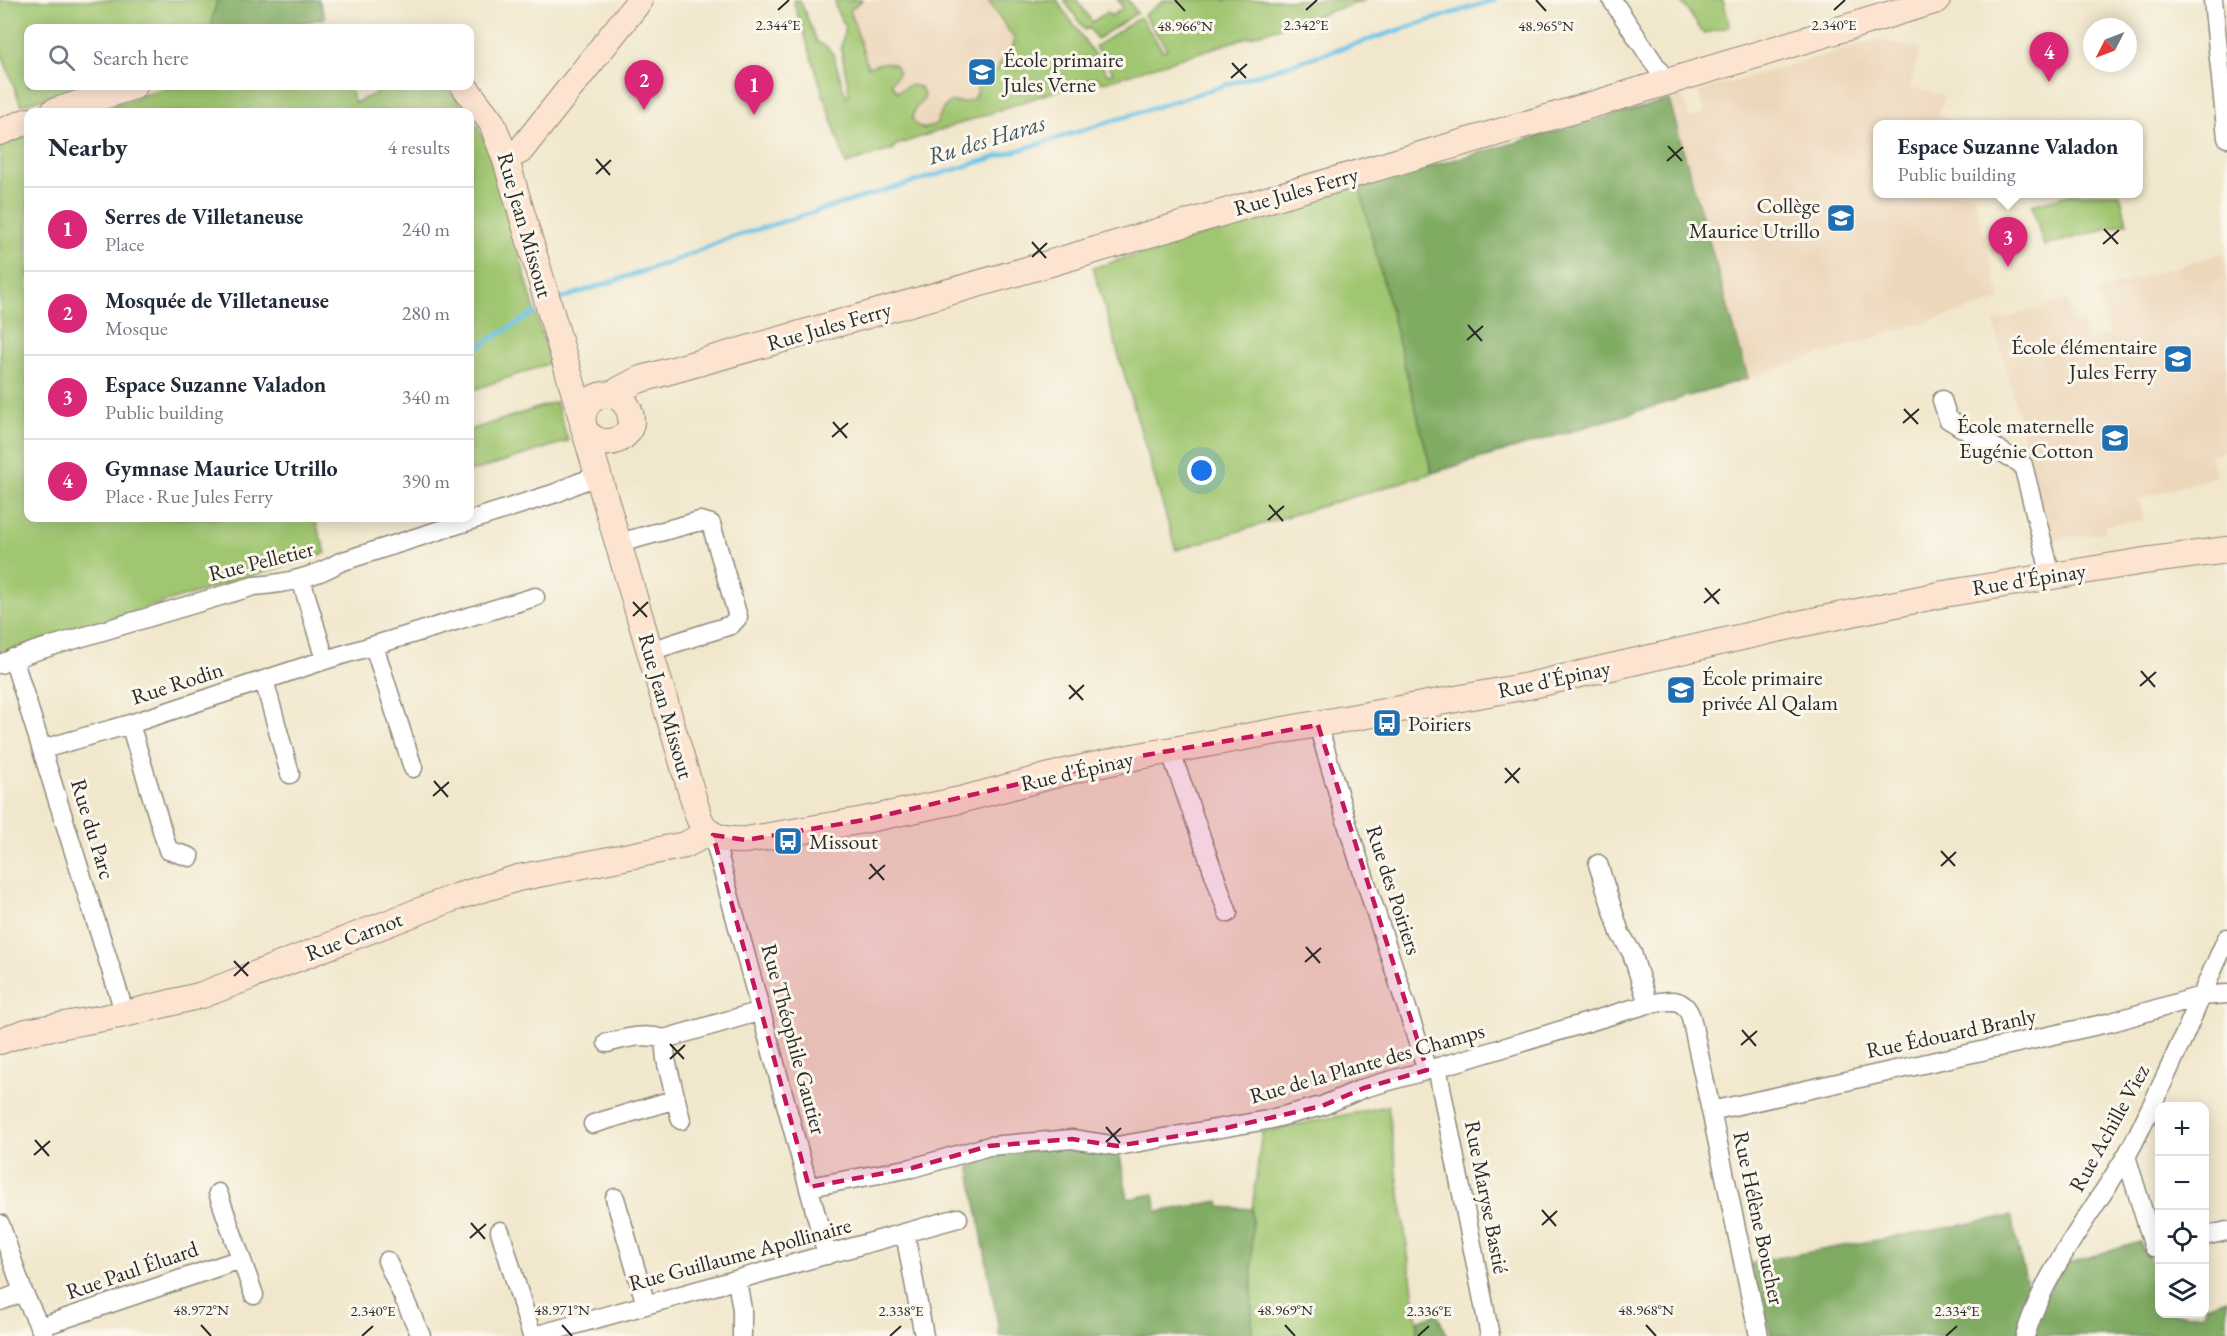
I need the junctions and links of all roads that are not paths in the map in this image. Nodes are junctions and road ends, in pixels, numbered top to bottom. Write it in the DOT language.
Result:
graph roads {
  1 [pos="640,0"];
  2 [pos="1612,0"];
  3 [pos="1937,0"];
  4 [pos="2213,0"];
  5 [pos="1666,81"];
  6 [pos="122,90"];
  7 [pos="467,90"];
  8 [pos="65,108"];
  9 [pos="24,123"];
  10 [pos="0,132"];
  11 [pos="2227,138"];
  12 [pos="506,157"];
  13 [pos="653,376"];
  14 [pos="1942,400"];
  15 [pos="592,411"];
  16 [pos="630,412"];
  17 [pos="616,441"];
  18 [pos="599,476"];
  19 [pos="474,519"];
  20 [pos="465,522"];
  21 [pos="619,543"];
  22 [pos="2227,550"];
  23 [pos="2051,576"];
  24 [pos="301,579"];
  25 [pos="535,597"];
  26 [pos="374,646"];
  27 [pos="650,651"];
  28 [pos="325,660"];
  29 [pos="7,661"];
  30 [pos="264,680"];
  31 [pos="130,724"];
  32 [pos="1318,724"];
  33 [pos="43,749"];
  34 [pos="1170,750"];
  35 [pos="413,768"];
  36 [pos="290,774"];
  37 [pos="710,833"];
  38 [pos="190,857"];
  39 [pos="1598,864"];
  40 [pos="1228,913"];
  41 [pos="2227,938"];
  42 [pos="2227,994"];
  43 [pos="2200,996"];
  44 [pos="1648,1004"];
  45 [pos="761,1011"];
  46 [pos="125,1014"];
  47 [pos="664,1039"];
  48 [pos="0,1041"];
  49 [pos="607,1043"];
  50 [pos="1432,1069"];
  51 [pos="676,1099"];
  52 [pos="1712,1111"];
  53 [pos="681,1120"];
  54 [pos="593,1124"];
  55 [pos="2126,1156"];
  56 [pos="809,1187"];
  57 [pos="218,1193"];
  58 [pos="615,1198"];
  59 [pos="958,1218"];
  60 [pos="0,1224"];
  61 [pos="2227,1230"];
  62 [pos="500,1231"];
  63 [pos="905,1233"];
  64 [pos="2209,1235"];
  65 [pos="2155,1247"];
  66 [pos="827,1255"];
  67 [pos="241,1258"];
  68 [pos="387,1261"];
  69 [pos="737,1281"];
  70 [pos="23,1292"];
  71 [pos="254,1295"];
  72 [pos="0,1301"];
  73 [pos="646,1305"];
  74 [pos="42,1332"];
  75 [pos="421,1336"];
  76 [pos="533,1336"];
  77 [pos="741,1336"];
  78 [pos="924,1336"];
  79 [pos="1490,1336"];
  80 [pos="1759,1336"];
  81 [pos="2025,1336"];
  1 -- 12 [label="street"];
  2 -- 5 [label="street"];
  3 -- 5 [label="street, Rue Jules Ferry"];
  4 -- 11 [label="street"];
  5 -- 13 [label="street, Rue Jules Ferry"];
  6 -- 8 [label="street"];
  7 -- 12 [label="street, Rue Jean Missout"];
  9 -- 10 [label="street"];
  12 -- 15 [label="street, Rue Jean Missout"];
  13 -- 15 [label="street, Rue Jules Ferry"];
  13 -- 16 [label="street"];
  14 -- 23 [label="street"];
  15 -- 16 [label="street"];
  15 -- 17 [label="street"];
  15 -- 18 [label="street, Rue Jean Missout"];
  16 -- 17 [label="street"];
  17 -- 18 [label="street"];
  18 -- 19 [label="street, Rue Pelletier"];
  18 -- 21 [label="street, Rue Jean Missout"];
  20 -- 24 [label="street, Rue Pelletier"];
  21 -- 27 [label="street, Rue Jean Missout"];
  21 -- 27 [label="street"];
  22 -- 23 [label="street, Rue d'Épinay"];
  23 -- 32 [label="street, Rue d'Épinay"];
  24 -- 28 [label="street"];
  24 -- 29 [label="street, Rue Pelletier"];
  25 -- 26 [label="street, Rue Rodin"];
  26 -- 28 [label="street, Rue Rodin"];
  26 -- 35 [label="street"];
  27 -- 37 [label="street, Rue Jean Missout"];
  28 -- 30 [label="street, Rue Rodin"];
  29 -- 33 [label="street, Rue du Parc"];
  30 -- 31 [label="street, Rue Rodin"];
  30 -- 36 [label="street"];
  31 -- 33 [label="street, Rue Rodin"];
  31 -- 38 [label="street"];
  32 -- 34 [label="street, Rue d'Épinay"];
  32 -- 50 [label="street, Rue des Poiriers"];
  33 -- 46 [label="street, Rue du Parc"];
  34 -- 37 [label="street, Rue d'Épinay"];
  34 -- 40 [label="street"];
  37 -- 45 [label="street, Rue Théophile Gautier"];
  37 -- 46 [label="street, Rue Carnot"];
  39 -- 44 [label="street"];
  41 -- 43 [label="street, Rue Achille Viez"];
  42 -- 43 [label="street, Rue Édouard Branly"];
  43 -- 52 [label="street, Rue Édouard Branly"];
  43 -- 55 [label="street, Rue Achille Viez"];
  44 -- 50 [label="street, Rue de la Plante des Champs"];
  44 -- 52 [label="street, Rue de la Plante des Champs"];
  45 -- 47 [label="street"];
  45 -- 56 [label="street, Rue Théophile Gautier"];
  46 -- 48 [label="street, Rue Carnot"];
  47 -- 49 [label="street"];
  47 -- 51 [label="street"];
  50 -- 56 [label="street, Rue de la Plante des Champs"];
  50 -- 79 [label="street, Rue Maryse Bastié"];
  51 -- 53 [label="street"];
  51 -- 54 [label="street"];
  52 -- 80 [label="street, Rue Hélène Boucher"];
  55 -- 65 [label="street"];
  55 -- 81 [label="street, Rue Achille Viez"];
  56 -- 66 [label="street, Rue Théophile Gautier"];
  57 -- 67 [label="street"];
  58 -- 73 [label="street"];
  59 -- 63 [label="street, Rue Guillaume Apollinaire"];
  60 -- 70 [label="street"];
  61 -- 64 [label="street"];
  62 -- 76 [label="street"];
  63 -- 66 [label="street, Rue Guillaume Apollinaire"];
  63 -- 78 [label="street"];
  66 -- 69 [label="street, Rue Guillaume Apollinaire"];
  67 -- 71 [label="street"];
  67 -- 74 [label="street, Rue Paul Éluard"];
  68 -- 75 [label="street"];
  69 -- 73 [label="street, Rue Guillaume Apollinaire"];
  69 -- 77 [label="street"];
  70 -- 72 [label="street"];
  70 -- 74 [label="street"];
  73 -- 76 [label="street, Rue Guillaume Apollinaire"];
}
